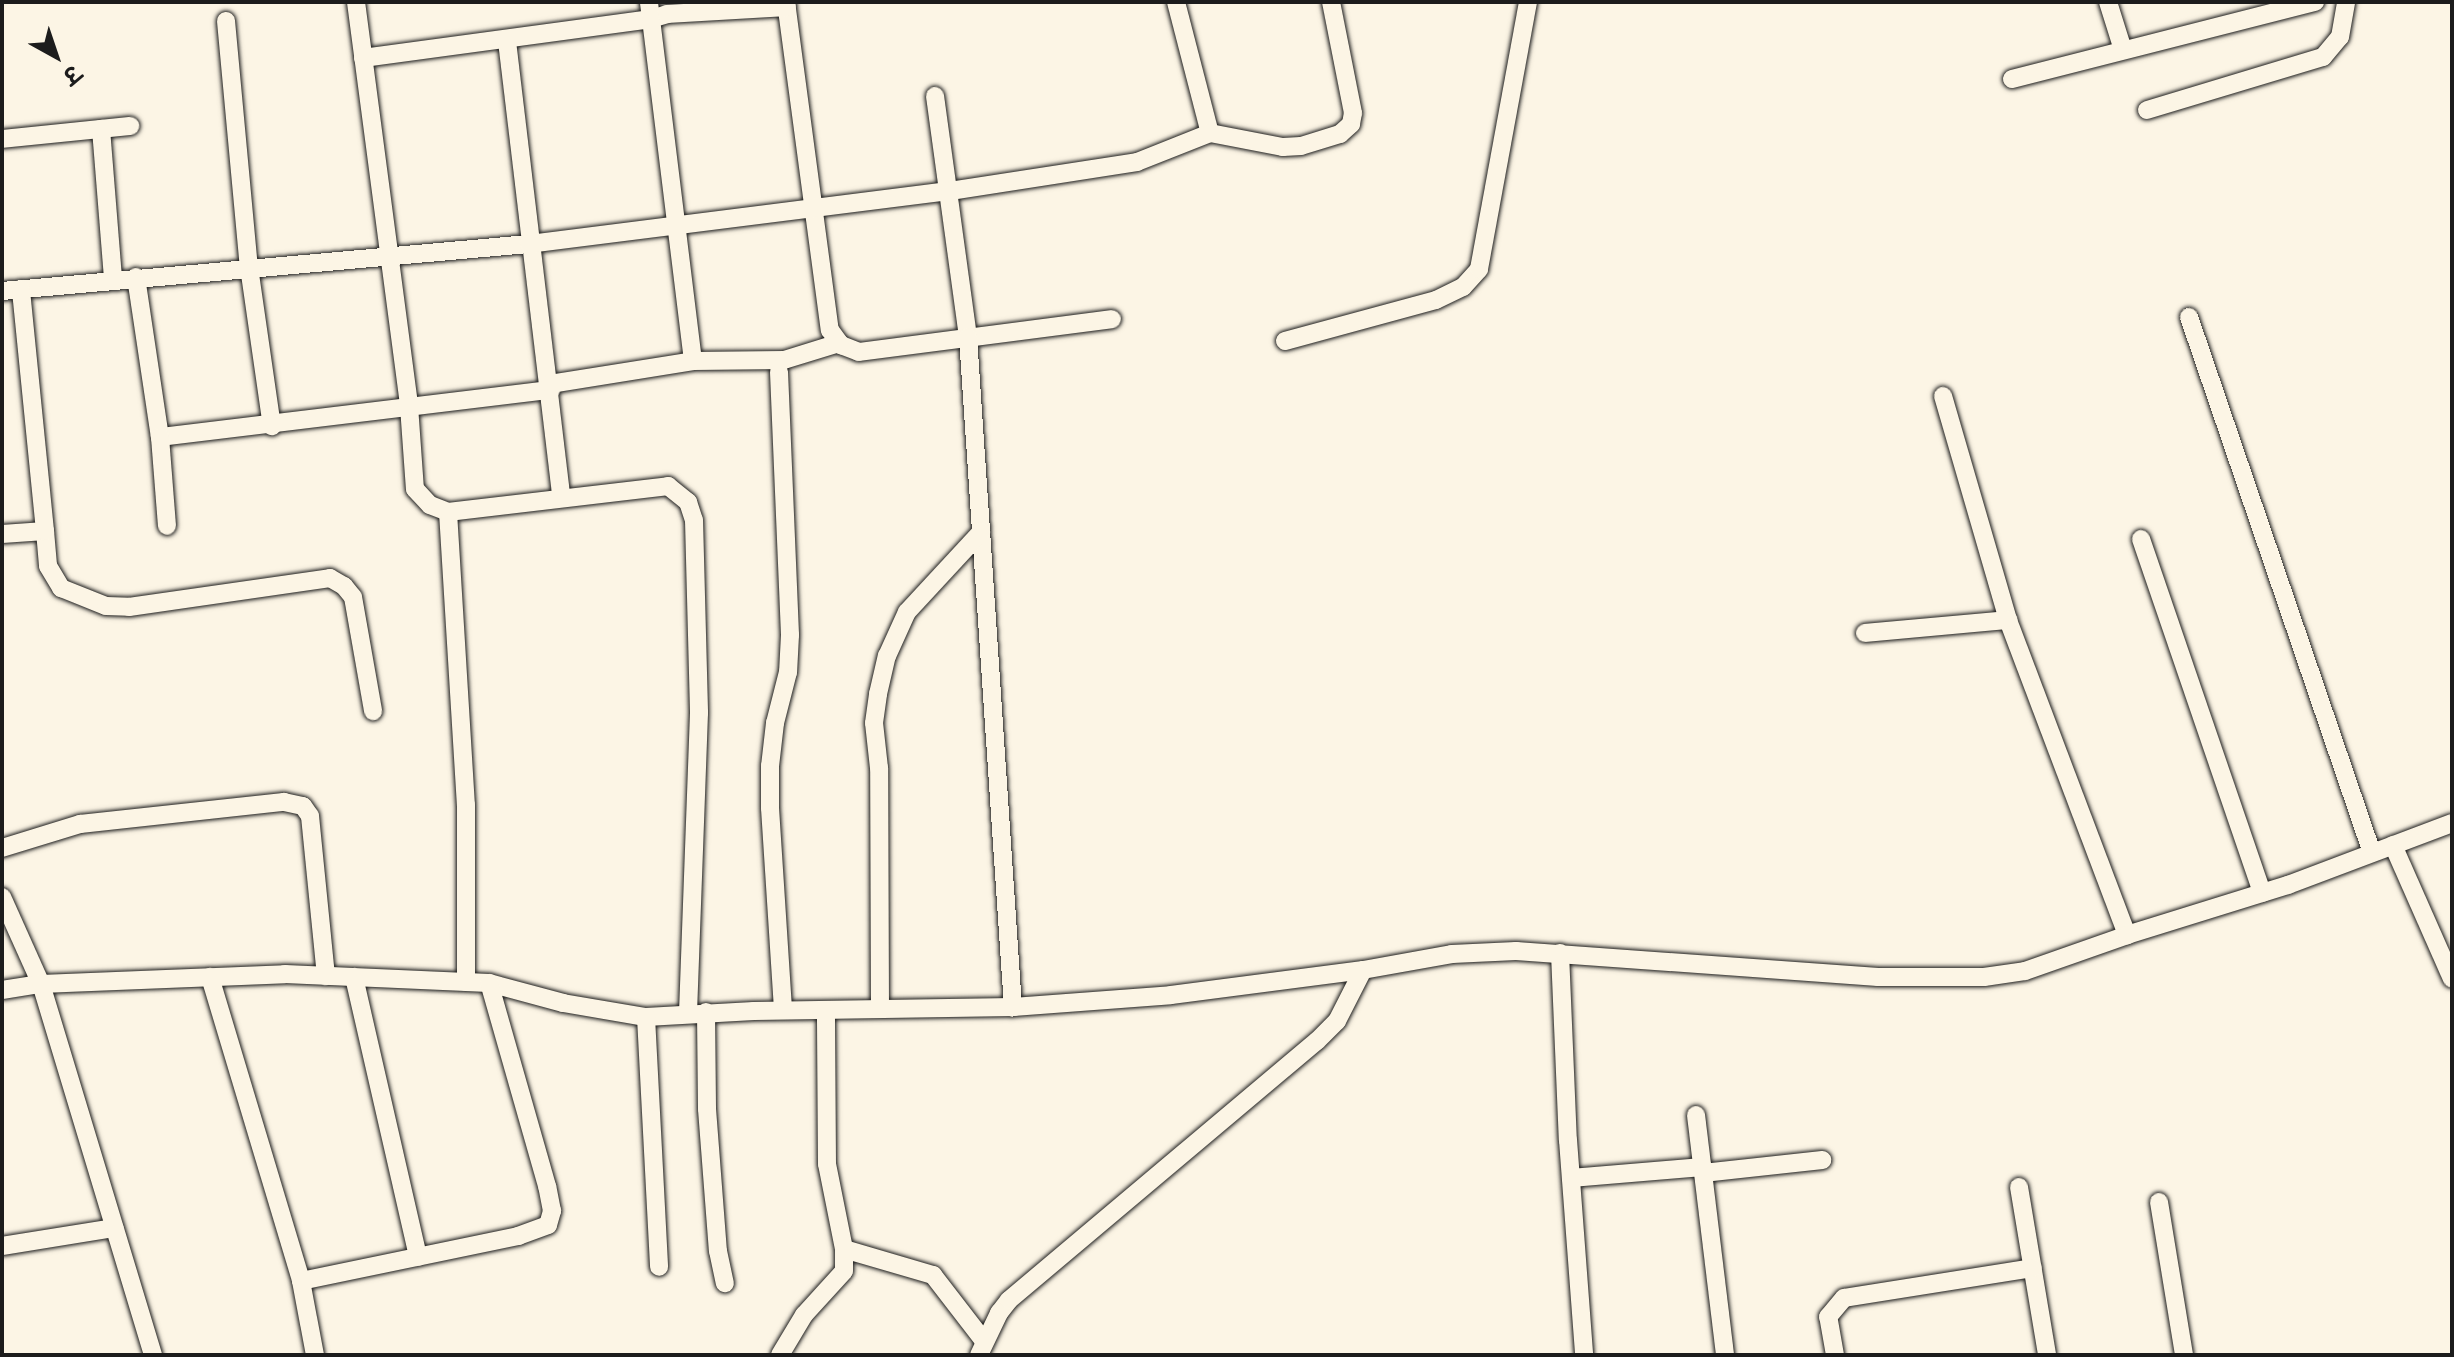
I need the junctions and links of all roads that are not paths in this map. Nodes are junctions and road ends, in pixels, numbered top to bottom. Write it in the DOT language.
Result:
graph roads {
  1 [pos="356,2"];
  2 [pos="1176,2"];
  3 [pos="1331,2"];
  4 [pos="1528,2"];
  5 [pos="2108,2"];
  6 [pos="2315,2"];
  7 [pos="2346,2"];
  8 [pos="786,5"];
  9 [pos="650,10"];
  10 [pos="226,21"];
  11 [pos="507,41"];
  12 [pos="2123,50"];
  13 [pos="363,58"];
  14 [pos="2012,79"];
  15 [pos="935,96"];
  16 [pos="2147,110"];
  17 [pos="130,126"];
  18 [pos="101,129"];
  19 [pos="1210,133"];
  20 [pos="2,139"];
  21 [pos="950,191"];
  22 [pos="812,208"];
  23 [pos="676,226"];
  24 [pos="529,244"];
  25 [pos="388,255"];
  26 [pos="249,267"];
  27 [pos="136,277"];
  28 [pos="113,279"];
  29 [pos="11,290"];
  30 [pos="2189,317"];
  31 [pos="1112,319"];
  32 [pos="968,337"];
  33 [pos="1285,341"];
  34 [pos="839,343"];
  35 [pos="693,361"];
  36 [pos="779,372"];
  37 [pos="550,387"];
  38 [pos="1943,396"];
  39 [pos="409,406"];
  40 [pos="272,426"];
  41 [pos="160,437"];
  42 [pos="561,497"];
  43 [pos="448,512"];
  44 [pos="167,526"];
  45 [pos="45,531"];
  46 [pos="981,532"];
  47 [pos="2,534"];
  48 [pos="2141,539"];
  49 [pos="2008,620"];
  50 [pos="1865,633"];
  51 [pos="373,711"];
  52 [pos="2452,823"];
  53 [pos="2393,845"];
  54 [pos="2,848"];
  55 [pos="2372,853"];
  56 [pos="2262,893"];
  57 [pos="2,897"];
  58 [pos="2127,935"];
  59 [pos="1560,953"];
  60 [pos="1363,970"];
  61 [pos="326,976"];
  62 [pos="210,977"];
  63 [pos="354,977"];
  64 [pos="2452,979"];
  65 [pos="466,982"];
  66 [pos="489,983"];
  67 [pos="41,984"];
  68 [pos="2,990"];
  69 [pos="1013,1007"];
  70 [pos="880,1009"];
  71 [pos="783,1010"];
  72 [pos="826,1010"];
  73 [pos="697,1013"];
  74 [pos="646,1017"];
  75 [pos="1696,1115"];
  76 [pos="1822,1160"];
  77 [pos="1703,1170"];
  78 [pos="1571,1178"];
  79 [pos="2019,1187"];
  80 [pos="2159,1202"];
  81 [pos="115,1228"];
  82 [pos="2,1246"];
  83 [pos="844,1249"];
  84 [pos="418,1257"];
  85 [pos="659,1267"];
  86 [pos="2033,1268"];
  87 [pos="301,1281"];
  88 [pos="725,1283"];
  89 [pos="982,1348"];
  90 [pos="153,1355"];
  91 [pos="315,1355"];
  92 [pos="780,1355"];
  93 [pos="1584,1355"];
  94 [pos="1725,1355"];
  95 [pos="1835,1355"];
  96 [pos="2047,1355"];
  97 [pos="2184,1355"];
  1 -- 13 [label="street"];
  2 -- 19 [label="street"];
  3 -- 19 [label="street"];
  4 -- 33 [label="street"];
  5 -- 12 [label="street"];
  6 -- 12 [label="street"];
  7 -- 16 [label="street"];
  8 -- 9 [label="street"];
  8 -- 22 [label="street"];
  9 -- 11 [label="street"];
  9 -- 23 [label="street"];
  10 -- 26 [label="street"];
  11 -- 13 [label="street"];
  11 -- 24 [label="street"];
  12 -- 14 [label="street"];
  13 -- 25 [label="street"];
  15 -- 21 [label="street"];
  17 -- 18 [label="street"];
  18 -- 20 [label="street"];
  18 -- 28 [label="street"];
  19 -- 21 [label="street"];
  21 -- 22 [label="street"];
  21 -- 32 [label="street"];
  22 -- 23 [label="street"];
  22 -- 34 [label="street"];
  23 -- 24 [label="street"];
  23 -- 35 [label="street"];
  24 -- 25 [label="street"];
  24 -- 37 [label="street"];
  25 -- 26 [label="street"];
  25 -- 39 [label="street"];
  26 -- 27 [label="street"];
  26 -- 40 [label="street"];
  27 -- 28 [label="street"];
  27 -- 41 [label="street"];
  28 -- 29 [label="street"];
  29 -- 45 [label="street"];
  30 -- 55 [label="street"];
  31 -- 32 [label="street"];
  32 -- 34 [label="street"];
  32 -- 46 [label="street"];
  34 -- 35 [label="street"];
  35 -- 37 [label="street"];
  36 -- 71 [label="street"];
  37 -- 39 [label="street"];
  37 -- 42 [label="street"];
  38 -- 49 [label="street"];
  39 -- 40 [label="street"];
  39 -- 43 [label="street"];
  40 -- 41 [label="street"];
  41 -- 44 [label="street"];
  42 -- 43 [label="street"];
  42 -- 73 [label="street"];
  43 -- 65 [label="street"];
  45 -- 47 [label="street"];
  45 -- 51 [label="street"];
  46 -- 69 [label="street"];
  46 -- 70 [label="street"];
  48 -- 56 [label="street"];
  49 -- 50 [label="street"];
  49 -- 58 [label="street"];
  52 -- 53 [label="street"];
  53 -- 55 [label="street"];
  53 -- 64 [label="street"];
  54 -- 61 [label="street"];
  55 -- 56 [label="street"];
  56 -- 58 [label="street"];
  57 -- 67 [label="street"];
  58 -- 59 [label="street"];
  59 -- 60 [label="street"];
  59 -- 78 [label="street"];
  60 -- 69 [label="street"];
  60 -- 89 [label="street"];
  61 -- 62 [label="street"];
  61 -- 63 [label="street"];
  62 -- 67 [label="street"];
  62 -- 87 [label="street"];
  63 -- 65 [label="street"];
  63 -- 84 [label="street"];
  65 -- 66 [label="street"];
  66 -- 74 [label="street"];
  66 -- 84 [label="street"];
  67 -- 68 [label="street"];
  67 -- 81 [label="street"];
  69 -- 70 [label="street"];
  70 -- 72 [label="street"];
  71 -- 72 [label="street"];
  71 -- 73 [label="street"];
  72 -- 83 [label="street"];
  73 -- 74 [label="street"];
  73 -- 88 [label="street"];
  74 -- 85 [label="street"];
  75 -- 77 [label="street"];
  76 -- 77 [label="street"];
  77 -- 78 [label="street"];
  77 -- 94 [label="street"];
  78 -- 93 [label="street"];
  79 -- 86 [label="street"];
  80 -- 97 [label="street"];
  81 -- 82 [label="street"];
  81 -- 90 [label="street"];
  83 -- 89 [label="street"];
  83 -- 92 [label="street"];
  84 -- 87 [label="street"];
  86 -- 95 [label="street"];
  86 -- 96 [label="street"];
  87 -- 91 [label="street"];
}
